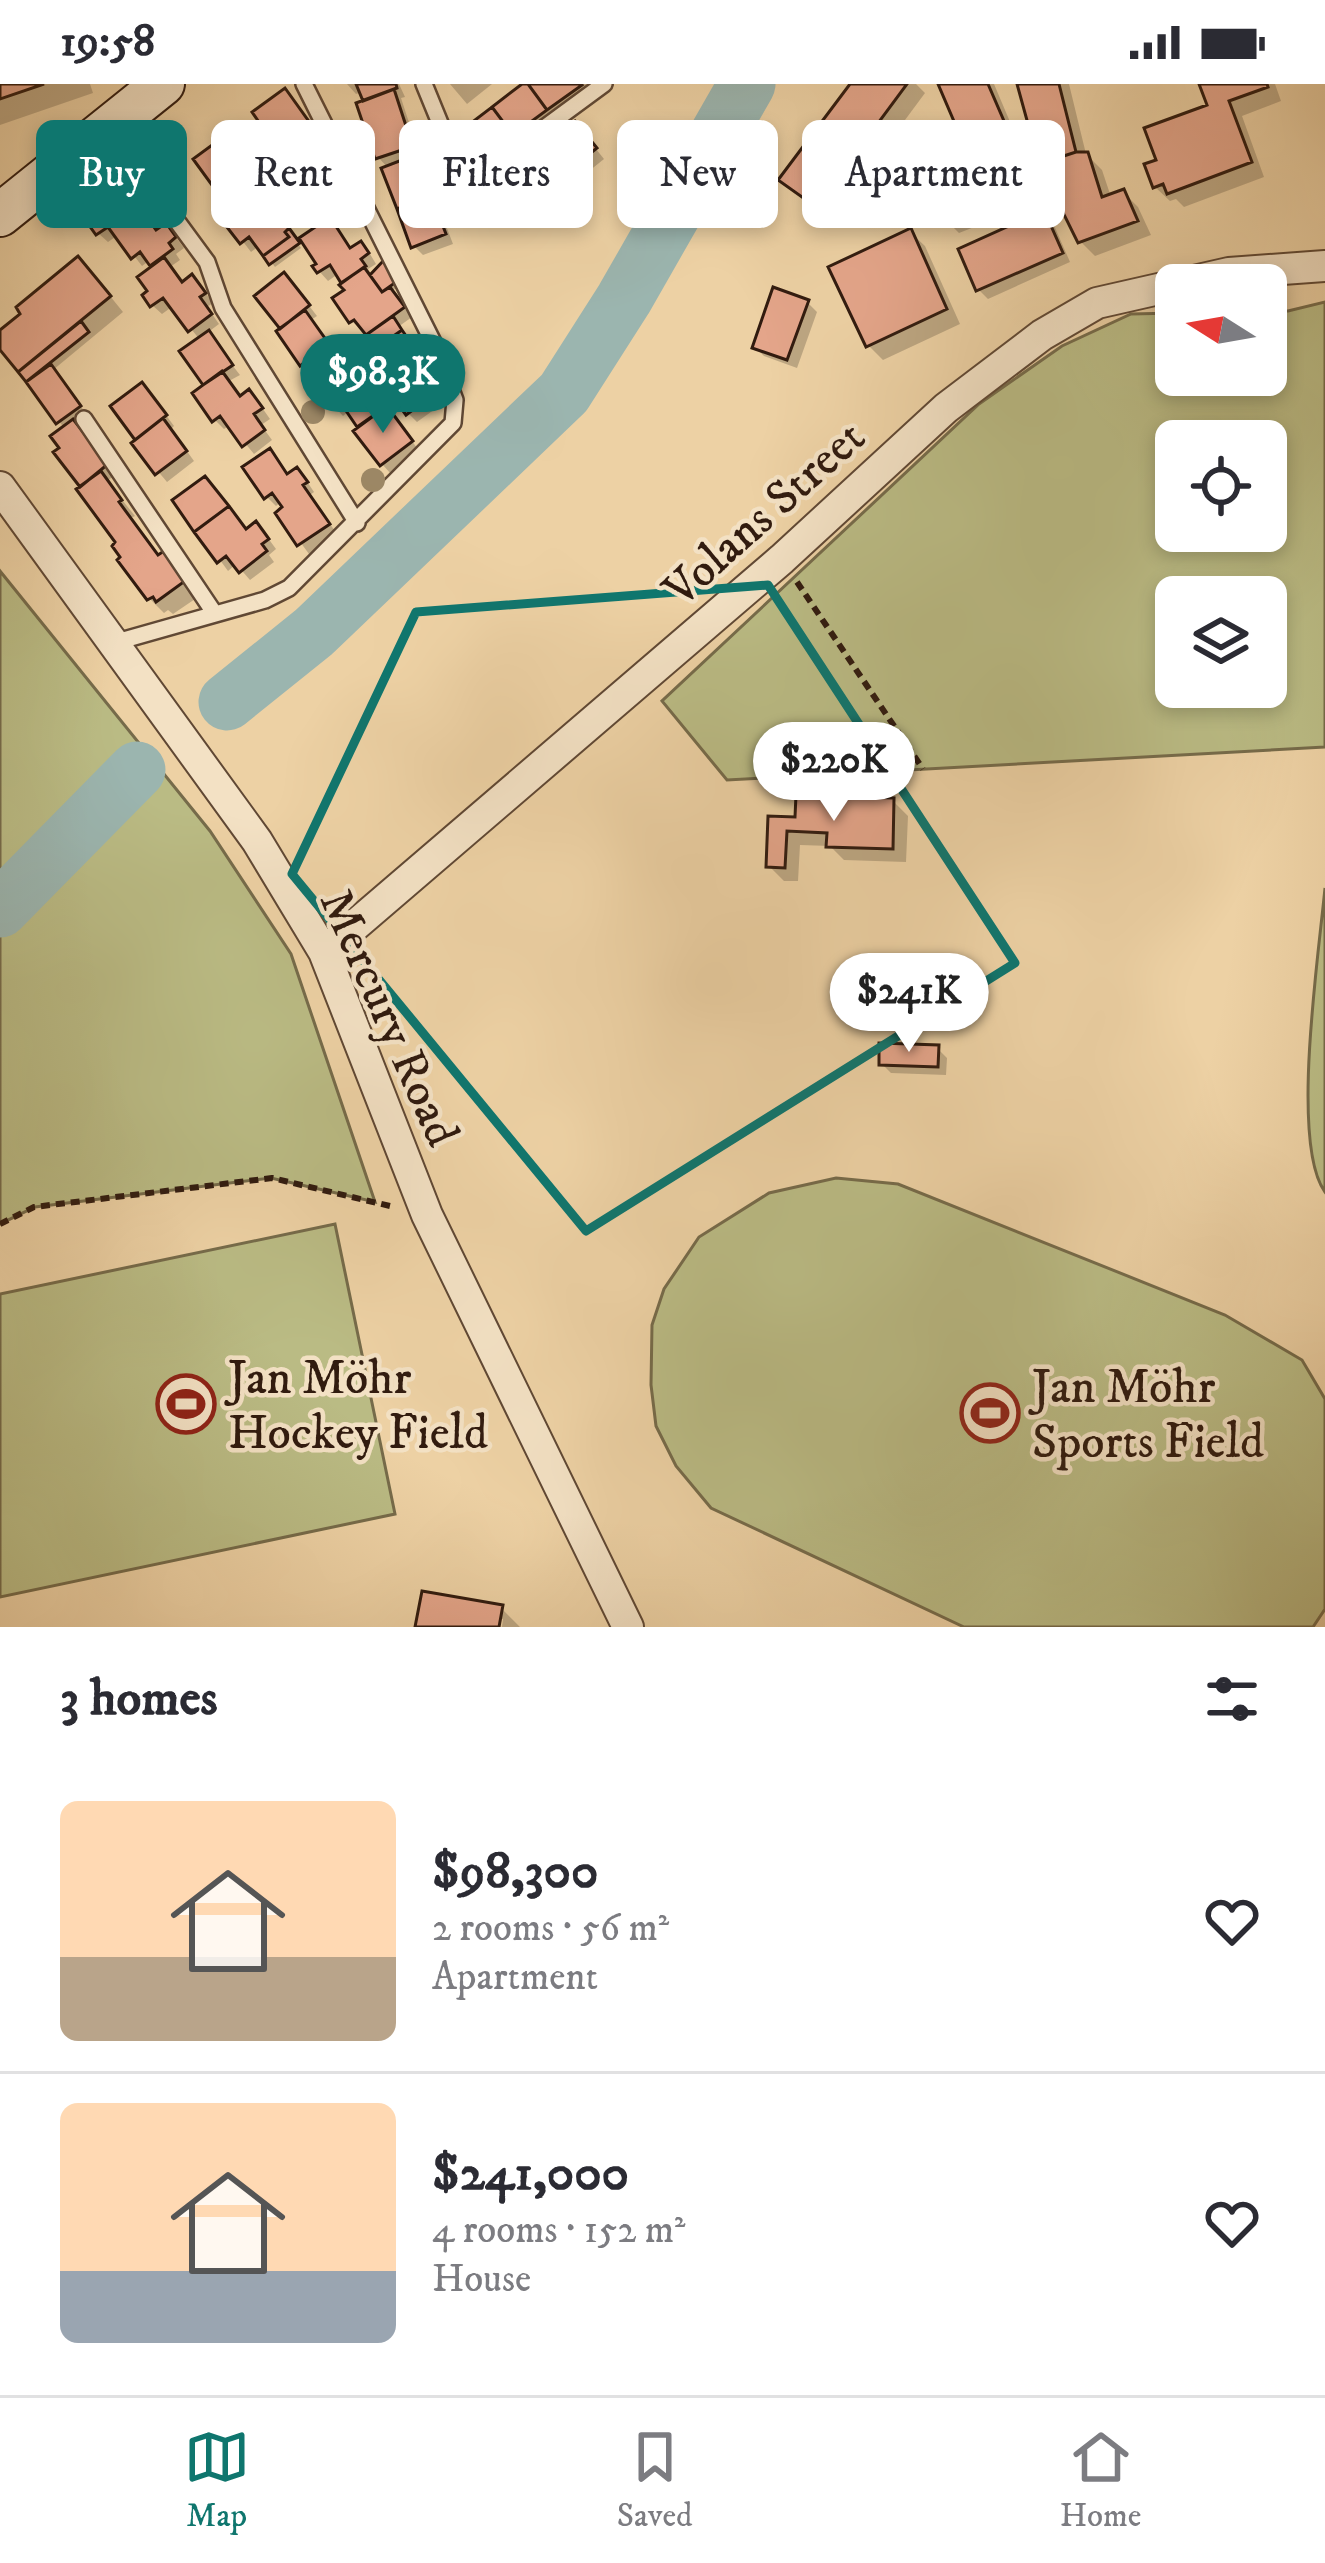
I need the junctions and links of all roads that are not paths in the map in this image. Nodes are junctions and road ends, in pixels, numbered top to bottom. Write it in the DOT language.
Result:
graph roads {
  1 [pos="163,84"];
  2 [pos="304,84"];
  3 [pos="424,84"];
  4 [pos="604,84"];
  5 [pos="0,215"];
  6 [pos="182,228"];
  7 [pos="1325,266"];
  8 [pos="84,419"];
  9 [pos="0,487"];
  10 [pos="357,523"];
  11 [pos="215,614"];
  12 [pos="113,643"];
  13 [pos="324,952"];
  14 [pos="628,1627"];
  1 -- 5 [label="street"];
  2 -- 10 [label="lane"];
  3 -- 4 [label="lane"];
  6 -- 10 [label="lane"];
  7 -- 13 [label="street, Volans Street"];
  8 -- 11 [label="lane"];
  9 -- 12 [label="street, Mercury Road"];
  10 -- 11 [label="lane"];
  11 -- 12 [label="lane"];
  12 -- 13 [label="street, Mercury Road"];
  13 -- 14 [label="street, Mercury Road"];
}
